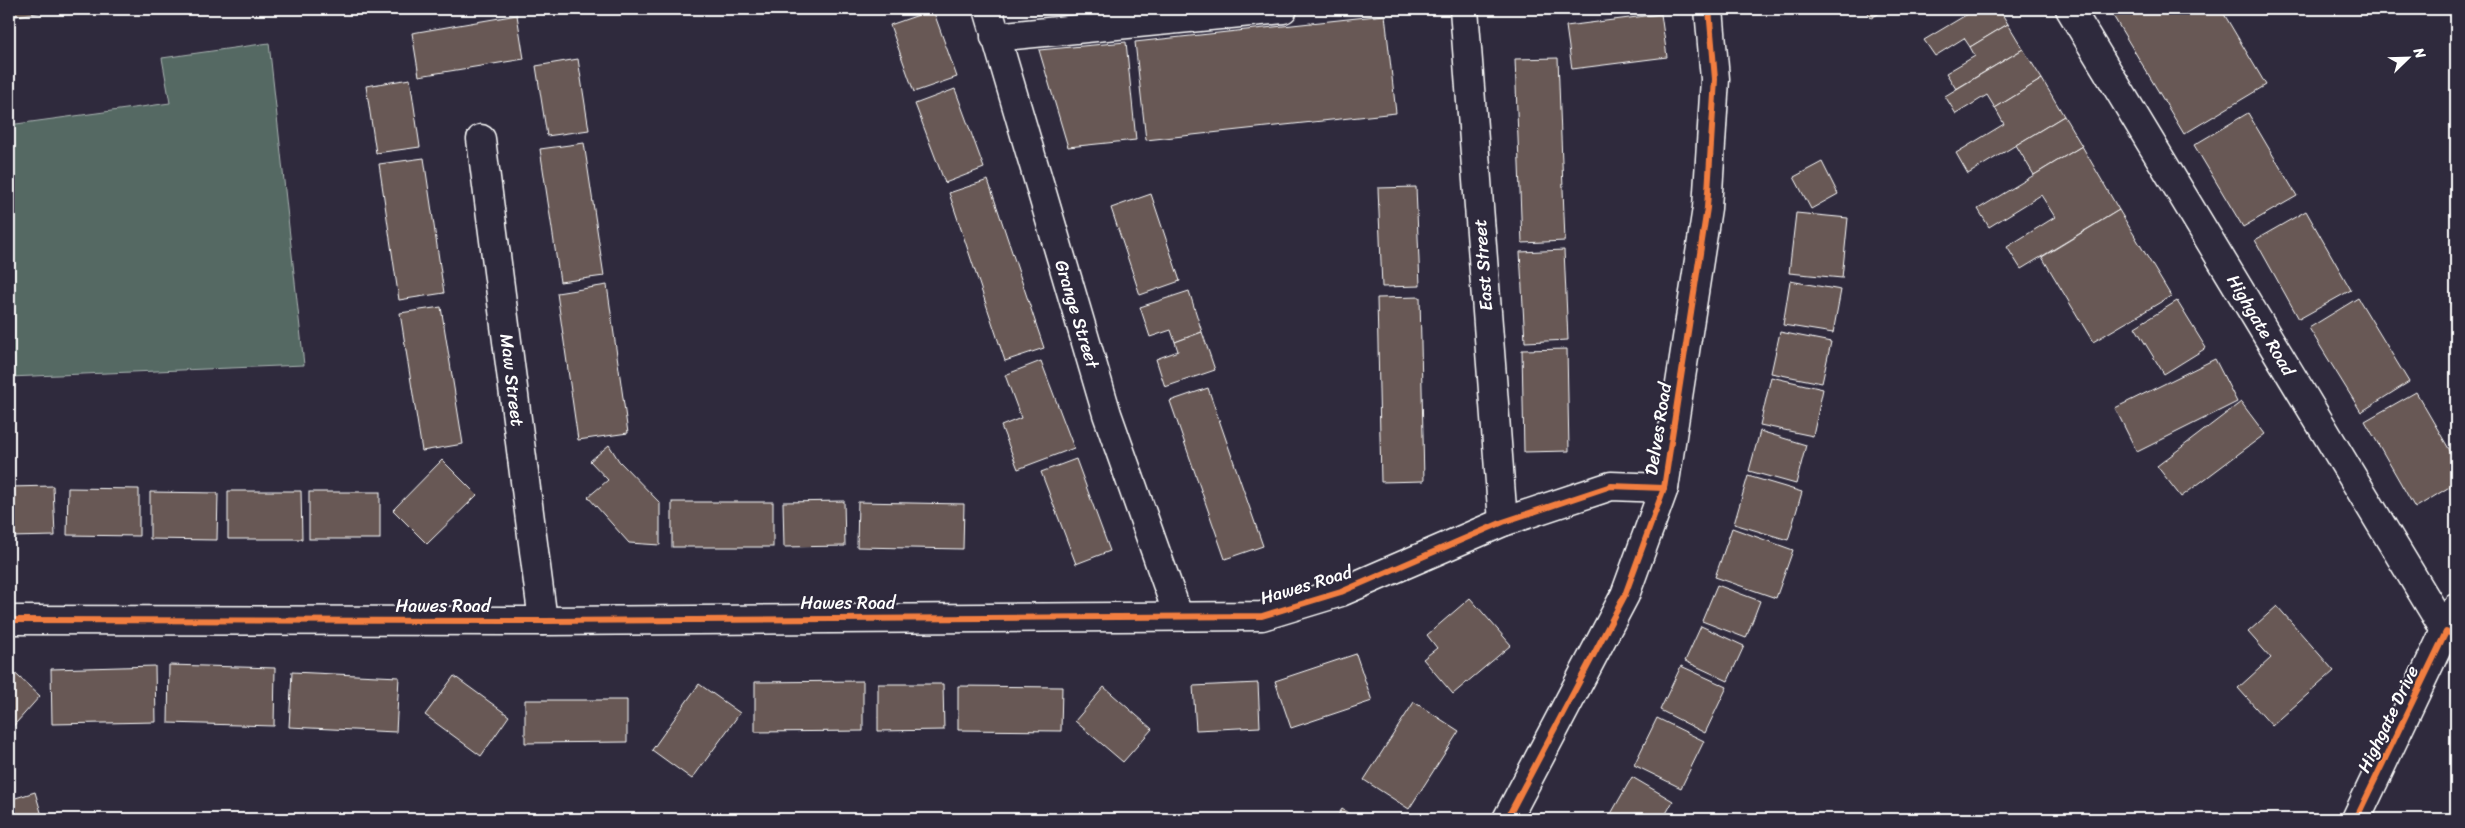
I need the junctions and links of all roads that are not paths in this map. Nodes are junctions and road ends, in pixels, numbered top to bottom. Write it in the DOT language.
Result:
graph roads {
  1 [pos="988,9"];
  2 [pos="1283,9"];
  3 [pos="1464,9"];
  4 [pos="1708,9"];
  5 [pos="2070,9"];
  6 [pos="995,37"];
  7 [pos="481,139"];
  8 [pos="1664,488"];
  9 [pos="1503,522"];
  10 [pos="1178,616"];
  11 [pos="9,620"];
  12 [pos="543,621"];
  13 [pos="2453,625"];
  14 [pos="1507,819"];
  15 [pos="2356,819"];
  1 -- 6 [label="street, Grange Street"];
  2 -- 6 [label="street"];
  3 -- 9 [label="street, East Street"];
  4 -- 8 [label="street, Delves Road"];
  5 -- 13 [label="street, Highgate Road"];
  6 -- 10 [label="street, Grange Street"];
  7 -- 12 [label="street, Maw Street"];
  8 -- 9 [label="street, Hawes Road"];
  8 -- 14 [label="street, Delves Road"];
  9 -- 10 [label="street, Hawes Road"];
  10 -- 12 [label="street, Hawes Road"];
  11 -- 12 [label="street, Hawes Road"];
  13 -- 15 [label="street, Highgate Drive"];
}
